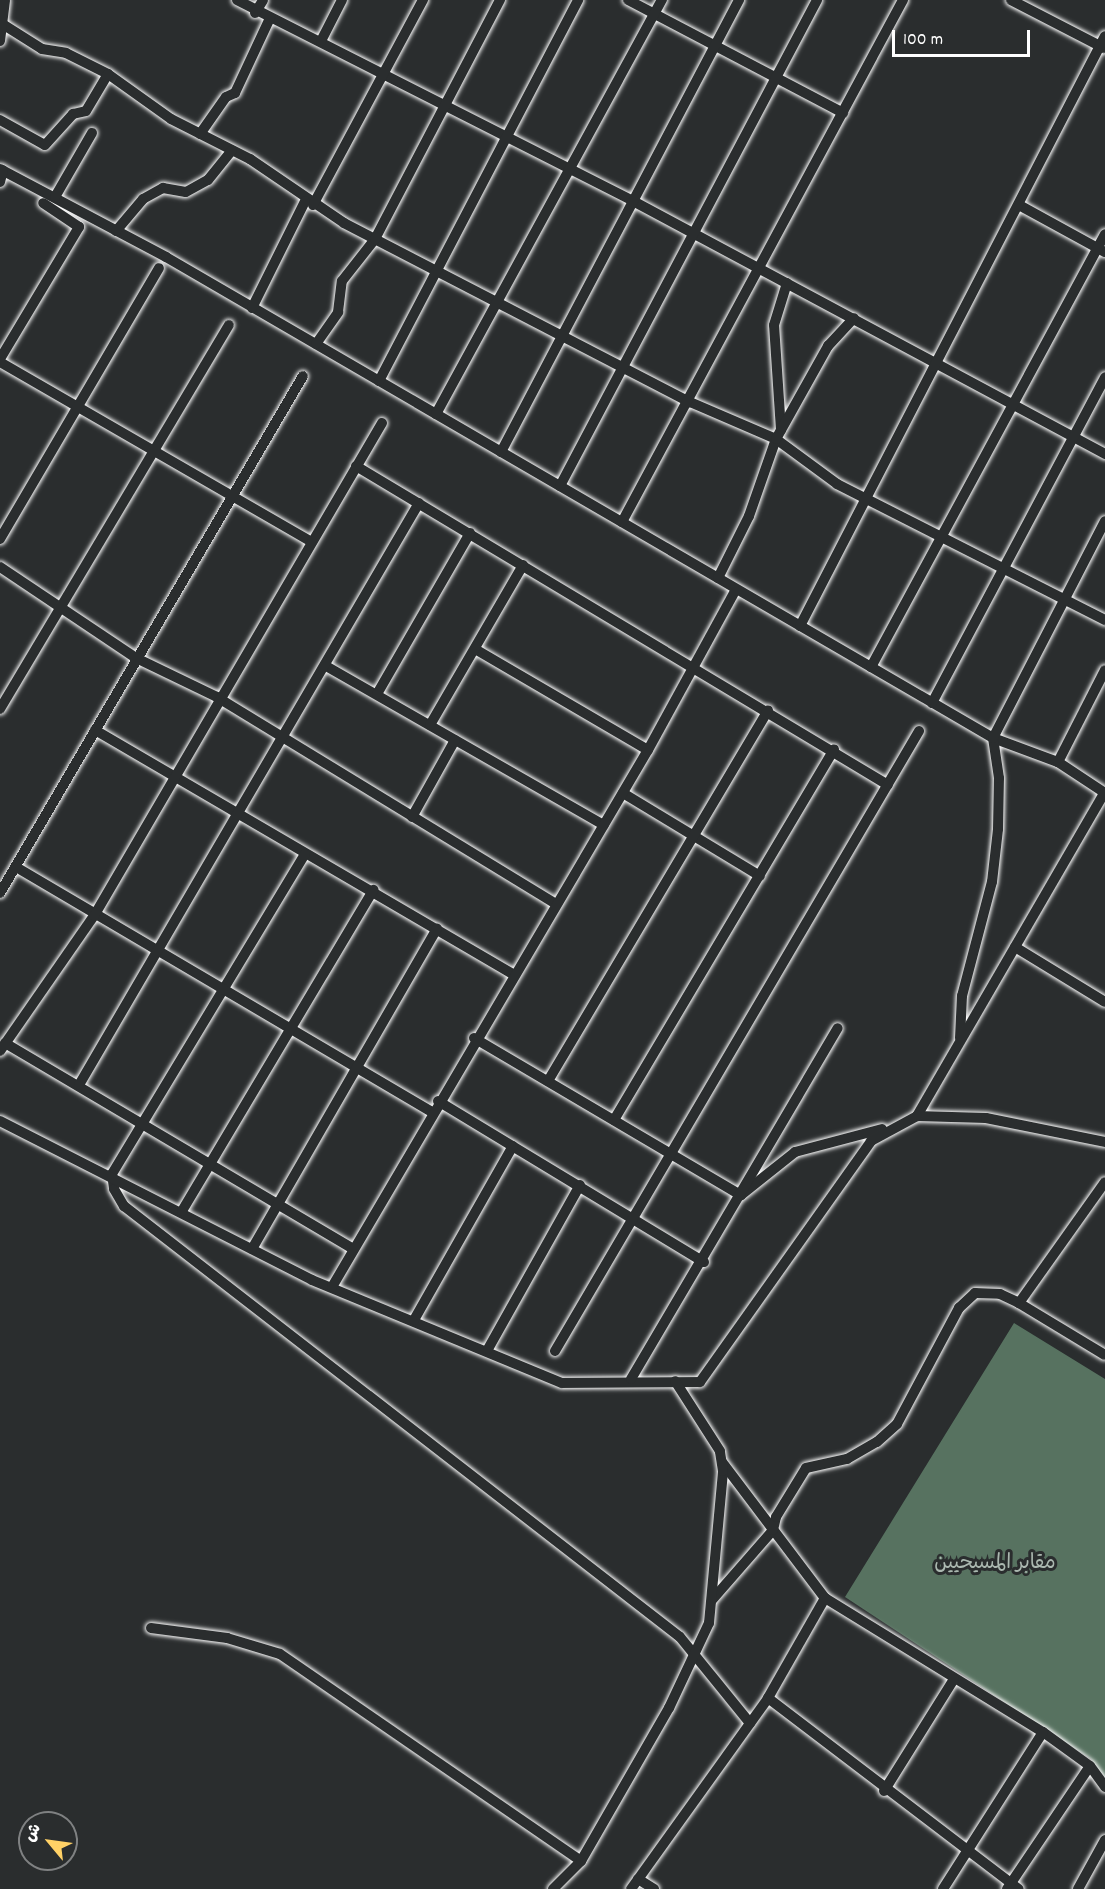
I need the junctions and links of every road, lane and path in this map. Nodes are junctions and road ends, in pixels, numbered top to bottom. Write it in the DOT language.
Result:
graph roads {
  1 [pos="5,0"];
  2 [pos="237,0"];
  3 [pos="263,0"];
  4 [pos="342,0"];
  5 [pos="423,0"];
  6 [pos="500,0"];
  7 [pos="578,0"];
  8 [pos="628,0"];
  9 [pos="662,0"];
  10 [pos="739,0"];
  11 [pos="817,0"];
  12 [pos="903,0"];
  13 [pos="1011,0"];
  14 [pos="255,13"];
  15 [pos="654,14"];
  16 [pos="270,18"];
  17 [pos="4,25"];
  18 [pos="1105,36"];
  19 [pos="0,41"];
  20 [pos="321,41"];
  21 [pos="714,46"];
  22 [pos="1102,48"];
  23 [pos="383,73"];
  24 [pos="108,74"];
  25 [pos="776,78"];
  26 [pos="445,106"];
  27 [pos="843,112"];
  28 [pos="0,120"];
  29 [pos="92,133"];
  30 [pos="200,134"];
  31 [pos="505,138"];
  32 [pos="232,150"];
  33 [pos="2,169"];
  34 [pos="567,171"];
  35 [pos="0,182"];
  36 [pos="55,197"];
  37 [pos="633,201"];
  38 [pos="43,203"];
  39 [pos="309,203"];
  40 [pos="1019,205"];
  41 [pos="116,231"];
  42 [pos="694,233"];
  43 [pos="1105,234"];
  44 [pos="375,239"];
  45 [pos="1102,250"];
  46 [pos="159,268"];
  47 [pos="439,268"];
  48 [pos="762,270"];
  49 [pos="787,283"];
  50 [pos="499,302"];
  51 [pos="252,308"];
  52 [pos="854,318"];
  53 [pos="229,325"];
  54 [pos="562,337"];
  55 [pos="316,344"];
  56 [pos="0,361"];
  57 [pos="936,365"];
  58 [pos="624,367"];
  59 [pos="303,376"];
  60 [pos="1105,377"];
  61 [pos="379,381"];
  62 [pos="690,402"];
  63 [pos="1012,406"];
  64 [pos="76,407"];
  65 [pos="436,414"];
  66 [pos="382,423"];
  67 [pos="779,434"];
  68 [pos="1072,436"];
  69 [pos="154,451"];
  70 [pos="501,452"];
  71 [pos="1105,454"];
  72 [pos="356,466"];
  73 [pos="560,486"];
  74 [pos="232,497"];
  75 [pos="868,498"];
  76 [pos="419,503"];
  77 [pos="1105,521"];
  78 [pos="622,522"];
  79 [pos="470,533"];
  80 [pos="942,536"];
  81 [pos="0,539"];
  82 [pos="312,542"];
  83 [pos="523,565"];
  84 [pos="0,567"];
  85 [pos="1003,567"];
  86 [pos="718,578"];
  87 [pos="736,589"];
  88 [pos="1065,597"];
  89 [pos="62,608"];
  90 [pos="1105,620"];
  91 [pos="800,626"];
  92 [pos="475,649"];
  93 [pos="136,658"];
  94 [pos="326,666"];
  95 [pos="692,666"];
  96 [pos="872,668"];
  97 [pos="1105,670"];
  98 [pos="377,694"];
  99 [pos="217,698"];
  100 [pos="932,703"];
  101 [pos="0,709"];
  102 [pos="768,710"];
  103 [pos="430,725"];
  104 [pos="95,730"];
  105 [pos="919,731"];
  106 [pos="993,738"];
  107 [pos="282,739"];
  108 [pos="455,740"];
  109 [pos="834,749"];
  110 [pos="648,750"];
  111 [pos="1058,762"];
  112 [pos="174,774"];
  113 [pos="888,785"];
  114 [pos="1105,793"];
  115 [pos="623,794"];
  116 [pos="239,813"];
  117 [pos="412,817"];
  118 [pos="604,825"];
  119 [pos="695,836"];
  120 [pos="306,854"];
  121 [pos="16,867"];
  122 [pos="760,876"];
  123 [pos="373,890"];
  124 [pos="0,893"];
  125 [pos="555,903"];
  126 [pos="94,916"];
  127 [pos="438,929"];
  128 [pos="1015,946"];
  129 [pos="158,952"];
  130 [pos="512,974"];
  131 [pos="223,991"];
  132 [pos="1105,1002"];
  133 [pos="838,1028"];
  134 [pos="288,1029"];
  135 [pos="474,1038"];
  136 [pos="959,1041"];
  137 [pos="3,1047"];
  138 [pos="357,1067"];
  139 [pos="548,1081"];
  140 [pos="79,1085"];
  141 [pos="438,1101"];
  142 [pos="431,1111"];
  143 [pos="916,1116"];
  144 [pos="614,1120"];
  145 [pos="0,1121"];
  146 [pos="142,1125"];
  147 [pos="891,1126"];
  148 [pos="1105,1142"];
  149 [pos="513,1146"];
  150 [pos="670,1154"];
  151 [pos="210,1166"];
  152 [pos="111,1174"];
  153 [pos="1105,1182"];
  154 [pos="580,1185"];
  155 [pos="741,1195"];
  156 [pos="275,1204"];
  157 [pos="182,1211"];
  158 [pos="635,1219"];
  159 [pos="252,1249"];
  160 [pos="354,1249"];
  161 [pos="704,1262"];
  162 [pos="332,1287"];
  163 [pos="1019,1304"];
  164 [pos="414,1320"];
  165 [pos="488,1349"];
  166 [pos="555,1351"];
  167 [pos="1105,1355"];
  168 [pos="632,1379"];
  169 [pos="675,1381"];
  170 [pos="721,1461"];
  171 [pos="773,1530"];
  172 [pos="825,1598"];
  173 [pos="712,1600"];
  174 [pos="151,1628"];
  175 [pos="696,1654"];
  176 [pos="954,1679"];
  177 [pos="768,1698"];
  178 [pos="750,1723"];
  179 [pos="1043,1732"];
  180 [pos="1090,1766"];
  181 [pos="1105,1787"];
  182 [pos="884,1791"];
  183 [pos="1105,1840"];
  184 [pos="965,1851"];
  185 [pos="580,1861"];
  186 [pos="638,1879"];
  187 [pos="1012,1887"];
  188 [pos="553,1889"];
  189 [pos="631,1889"];
  190 [pos="654,1889"];
  191 [pos="943,1889"];
  192 [pos="1078,1889"];
  1 -- 17 [label="street"];
  2 -- 14 [label="street"];
  3 -- 14 [label="street"];
  4 -- 20 [label="street"];
  5 -- 23 [label="street"];
  6 -- 26 [label="street"];
  7 -- 31 [label="street"];
  8 -- 15 [label="street"];
  9 -- 15 [label="street"];
  10 -- 21 [label="street"];
  11 -- 25 [label="street"];
  12 -- 27 [label="street"];
  13 -- 22 [label="street"];
  14 -- 16 [label="street"];
  15 -- 21 [label="street"];
  15 -- 34 [label="street"];
  16 -- 20 [label="street"];
  16 -- 30 [label="street"];
  17 -- 19 [label="street"];
  17 -- 24 [label="street"];
  18 -- 22 [label="street"];
  20 -- 23 [label="street"];
  21 -- 25 [label="street"];
  21 -- 37 [label="street"];
  22 -- 40 [label="street"];
  23 -- 26 [label="street"];
  23 -- 39 [label="street"];
  24 -- 28 [label="street"];
  24 -- 30 [label="street"];
  25 -- 27 [label="street"];
  25 -- 42 [label="street"];
  26 -- 31 [label="street"];
  26 -- 44 [label="street"];
  27 -- 48 [label="street"];
  29 -- 36 [label="street"];
  30 -- 32 [label="street"];
  31 -- 34 [label="street"];
  31 -- 47 [label="street"];
  32 -- 39 [label="street"];
  32 -- 41 [label="street"];
  33 -- 35 [label="street"];
  33 -- 36 [label="street"];
  34 -- 37 [label="street"];
  34 -- 50 [label="street"];
  36 -- 41 [label="street"];
  37 -- 42 [label="street"];
  37 -- 54 [label="street"];
  38 -- 56 [label="street"];
  39 -- 44 [label="street"];
  39 -- 51 [label="street"];
  40 -- 45 [label="street"];
  40 -- 57 [label="street"];
  41 -- 51 [label="street"];
  42 -- 48 [label="street"];
  42 -- 58 [label="street"];
  43 -- 45 [label="street"];
  44 -- 47 [label="street"];
  44 -- 55 [label="street"];
  45 -- 63 [label="street"];
  46 -- 64 [label="street"];
  47 -- 50 [label="street"];
  47 -- 61 [label="street"];
  48 -- 49 [label="street"];
  48 -- 62 [label="street"];
  49 -- 52 [label="street"];
  49 -- 67 [label="street"];
  50 -- 54 [label="street"];
  50 -- 65 [label="street"];
  51 -- 55 [label="street"];
  52 -- 57 [label="street"];
  52 -- 67 [label="street"];
  53 -- 69 [label="street"];
  54 -- 58 [label="street"];
  54 -- 70 [label="street"];
  55 -- 61 [label="street"];
  56 -- 64 [label="street"];
  57 -- 63 [label="street"];
  57 -- 75 [label="street"];
  58 -- 62 [label="street"];
  58 -- 73 [label="street"];
  59 -- 74 [label="street"];
  60 -- 68 [label="street"];
  61 -- 65 [label="street"];
  62 -- 67 [label="street"];
  62 -- 78 [label="street"];
  63 -- 68 [label="street"];
  63 -- 80 [label="street"];
  64 -- 69 [label="street"];
  64 -- 81 [label="street"];
  65 -- 70 [label="street"];
  66 -- 72 [label="street"];
  67 -- 75 [label="street"];
  67 -- 86 [label="street"];
  68 -- 71 [label="street"];
  68 -- 85 [label="street"];
  69 -- 74 [label="street"];
  69 -- 89 [label="street"];
  70 -- 73 [label="street"];
  72 -- 76 [label="street"];
  72 -- 82 [label="street"];
  73 -- 78 [label="street"];
  74 -- 82 [label="street"];
  74 -- 93 [label="street"];
  75 -- 80 [label="street"];
  75 -- 91 [label="street"];
  76 -- 79 [label="street"];
  76 -- 94 [label="street"];
  77 -- 88 [label="street"];
  78 -- 86 [label="street"];
  79 -- 83 [label="street"];
  79 -- 98 [label="street"];
  80 -- 85 [label="street"];
  80 -- 96 [label="street"];
  82 -- 99 [label="street"];
  83 -- 92 [label="street"];
  83 -- 95 [label="street"];
  84 -- 89 [label="street"];
  85 -- 88 [label="street"];
  85 -- 100 [label="street"];
  86 -- 87 [label="street"];
  87 -- 91 [label="street"];
  87 -- 95 [label="street"];
  88 -- 90 [label="street"];
  88 -- 106 [label="street"];
  89 -- 93 [label="street"];
  89 -- 101 [label="street"];
  91 -- 96 [label="street"];
  92 -- 103 [label="street"];
  92 -- 110 [label="street"];
  93 -- 99 [label="street"];
  93 -- 104 [label="street"];
  94 -- 98 [label="street"];
  94 -- 107 [label="street"];
  95 -- 102 [label="street"];
  95 -- 110 [label="street"];
  96 -- 100 [label="street"];
  97 -- 111 [label="street"];
  98 -- 103 [label="street"];
  99 -- 107 [label="street"];
  99 -- 112 [label="street"];
  100 -- 106 [label="street"];
  102 -- 109 [label="street"];
  102 -- 119 [label="street"];
  103 -- 108 [label="street"];
  104 -- 112 [label="street"];
  104 -- 121 [label="street"];
  105 -- 113 [label="street"];
  106 -- 111 [label="street"];
  106 -- 136 [label="street"];
  107 -- 116 [label="street"];
  107 -- 117 [label="street"];
  108 -- 117 [label="street"];
  108 -- 118 [label="street"];
  109 -- 113 [label="street"];
  109 -- 122 [label="street"];
  110 -- 115 [label="street"];
  111 -- 114 [label="street"];
  112 -- 116 [label="street"];
  112 -- 126 [label="street"];
  113 -- 150 [label="street"];
  114 -- 128 [label="street"];
  115 -- 118 [label="street"];
  115 -- 119 [label="street"];
  116 -- 120 [label="street"];
  116 -- 129 [label="street"];
  117 -- 125 [label="street"];
  118 -- 125 [label="street"];
  119 -- 122 [label="street"];
  119 -- 139 [label="street"];
  120 -- 123 [label="street"];
  120 -- 131 [label="street"];
  121 -- 124 [label="street"];
  121 -- 126 [label="street"];
  122 -- 144 [label="street"];
  123 -- 127 [label="street"];
  123 -- 134 [label="street"];
  125 -- 130 [label="street"];
  126 -- 129 [label="street"];
  126 -- 137 [label="street"];
  127 -- 130 [label="street"];
  127 -- 138 [label="street"];
  128 -- 132 [label="street"];
  128 -- 136 [label="street"];
  129 -- 131 [label="street"];
  129 -- 140 [label="street"];
  130 -- 135 [label="street"];
  131 -- 134 [label="street"];
  131 -- 146 [label="street"];
  133 -- 155 [label="street"];
  134 -- 138 [label="street"];
  134 -- 151 [label="street"];
  135 -- 139 [label="street"];
  135 -- 141 [label="street"];
  136 -- 143 [label="street"];
  137 -- 140 [label="street"];
  138 -- 142 [label="street"];
  138 -- 156 [label="street"];
  139 -- 144 [label="street"];
  140 -- 146 [label="street"];
  141 -- 142 [label="street"];
  141 -- 149 [label="street"];
  142 -- 160 [label="street"];
  143 -- 147 [label="street"];
  143 -- 148 [label="street"];
  144 -- 150 [label="street"];
  145 -- 152 [label="street"];
  146 -- 151 [label="street"];
  146 -- 152 [label="street"];
  147 -- 155 [label="street"];
  147 -- 169 [label="street"];
  149 -- 154 [label="street"];
  149 -- 164 [label="street"];
  150 -- 155 [label="street"];
  150 -- 158 [label="street"];
  151 -- 156 [label="street"];
  151 -- 157 [label="street"];
  152 -- 157 [label="street"];
  152 -- 175 [label="street"];
  153 -- 163 [label="street"];
  154 -- 158 [label="street"];
  154 -- 165 [label="street"];
  155 -- 161 [label="street"];
  156 -- 159 [label="street"];
  156 -- 160 [label="street"];
  157 -- 159 [label="street"];
  158 -- 161 [label="street"];
  158 -- 166 [label="street"];
  159 -- 162 [label="street"];
  160 -- 162 [label="street"];
  161 -- 168 [label="street"];
  162 -- 164 [label="street"];
  163 -- 167 [label="street"];
  163 -- 171 [label="street"];
  164 -- 165 [label="street"];
  165 -- 168 [label="street"];
  168 -- 169 [label="street"];
  169 -- 170 [label="street"];
  170 -- 171 [label="street"];
  170 -- 173 [label="street"];
  171 -- 172 [label="street"];
  171 -- 173 [label="street"];
  172 -- 176 [label="street"];
  172 -- 177 [label="street"];
  173 -- 175 [label="street"];
  174 -- 185 [label="street"];
  175 -- 178 [label="street"];
  175 -- 185 [label="street"];
  176 -- 179 [label="street"];
  176 -- 182 [label="street"];
  177 -- 178 [label="street"];
  177 -- 182 [label="street"];
  178 -- 186 [label="street"];
  179 -- 180 [label="street"];
  179 -- 184 [label="street"];
  180 -- 181 [label="street"];
  180 -- 187 [label="street"];
  182 -- 184 [label="street"];
  183 -- 192 [label="street"];
  184 -- 187 [label="street"];
  184 -- 191 [label="street"];
  185 -- 188 [label="street"];
  186 -- 189 [label="street"];
  186 -- 190 [label="street"];
}
